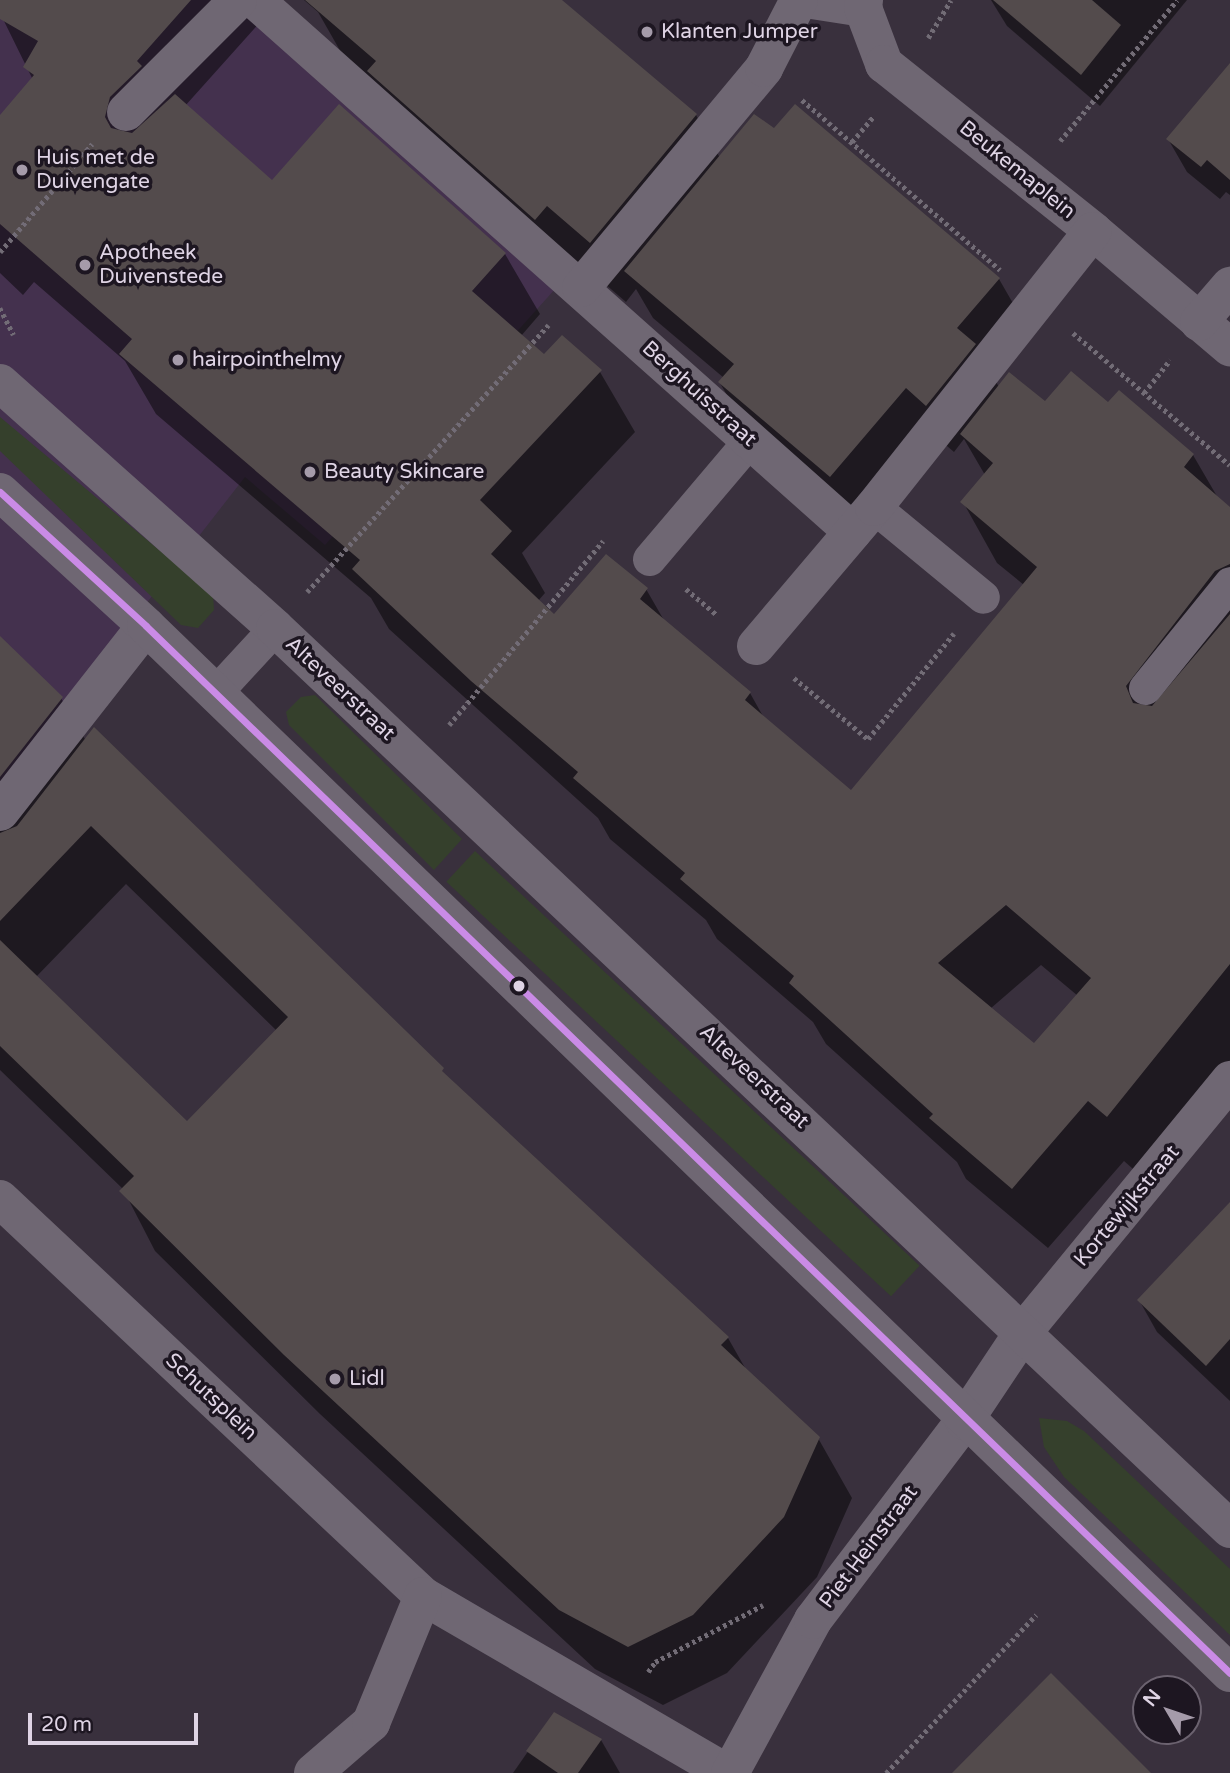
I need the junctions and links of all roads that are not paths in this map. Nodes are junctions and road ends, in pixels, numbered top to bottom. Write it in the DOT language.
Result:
graph roads {
  1 [pos="238,0"];
  2 [pos="255,0"];
  3 [pos="799,0"];
  4 [pos="812,0"];
  5 [pos="863,4"];
  6 [pos="125,112"];
  7 [pos="1093,231"];
  8 [pos="1230,285"];
  9 [pos="581,288"];
  10 [pos="1199,322"];
  11 [pos="1230,348"];
  12 [pos="0,383"];
  13 [pos="750,440"];
  14 [pos="0,492"];
  15 [pos="864,519"];
  16 [pos="649,559"];
  17 [pos="1230,583"];
  18 [pos="983,597"];
  19 [pos="146,626"];
  20 [pos="275,628"];
  21 [pos="756,646"];
  22 [pos="1145,688"];
  23 [pos="214,694"];
  24 [pos="0,812"];
  25 [pos="1224,1100"];
  26 [pos="0,1199"];
  27 [pos="1024,1331"];
  28 [pos="964,1421"];
  29 [pos="1230,1529"];
  30 [pos="422,1595"];
  31 [pos="1230,1673"];
  32 [pos="313,1773"];
  33 [pos="729,1773"];
  1 -- 6 [label="street"];
  2 -- 9 [label="street, Berghuisstraat"];
  3 -- 9 [label="street"];
  4 -- 5 [label="street"];
  5 -- 7 [label="street, Beukemaplein"];
  7 -- 10 [label="street, Beukemaplein"];
  7 -- 15 [label="street"];
  8 -- 10 [label="street"];
  9 -- 13 [label="street, Berghuisstraat"];
  10 -- 11 [label="street, Beukemaplein"];
  12 -- 20 [label="street, Alteveerstraat"];
  13 -- 15 [label="street, Berghuisstraat"];
  13 -- 16 [label="lane"];
  14 -- 19 [label="street"];
  15 -- 18 [label="lane"];
  15 -- 21 [label="street"];
  17 -- 22 [label="lane"];
  19 -- 23 [label="street"];
  19 -- 24 [label="street"];
  20 -- 23 [label="lane, Alteveerstraat"];
  20 -- 27 [label="street, Alteveerstraat"];
  23 -- 28 [label="street"];
  25 -- 27 [label="street, Kortewijkstraat"];
  26 -- 30 [label="street, Schutsplein"];
  27 -- 28 [label="street, Piet Heinstraat"];
  27 -- 29 [label="street, Alteveerstraat"];
  28 -- 31 [label="street"];
  28 -- 33 [label="street, Piet Heinstraat"];
  30 -- 32 [label="street"];
  30 -- 33 [label="street, Schutsplein"];
}
